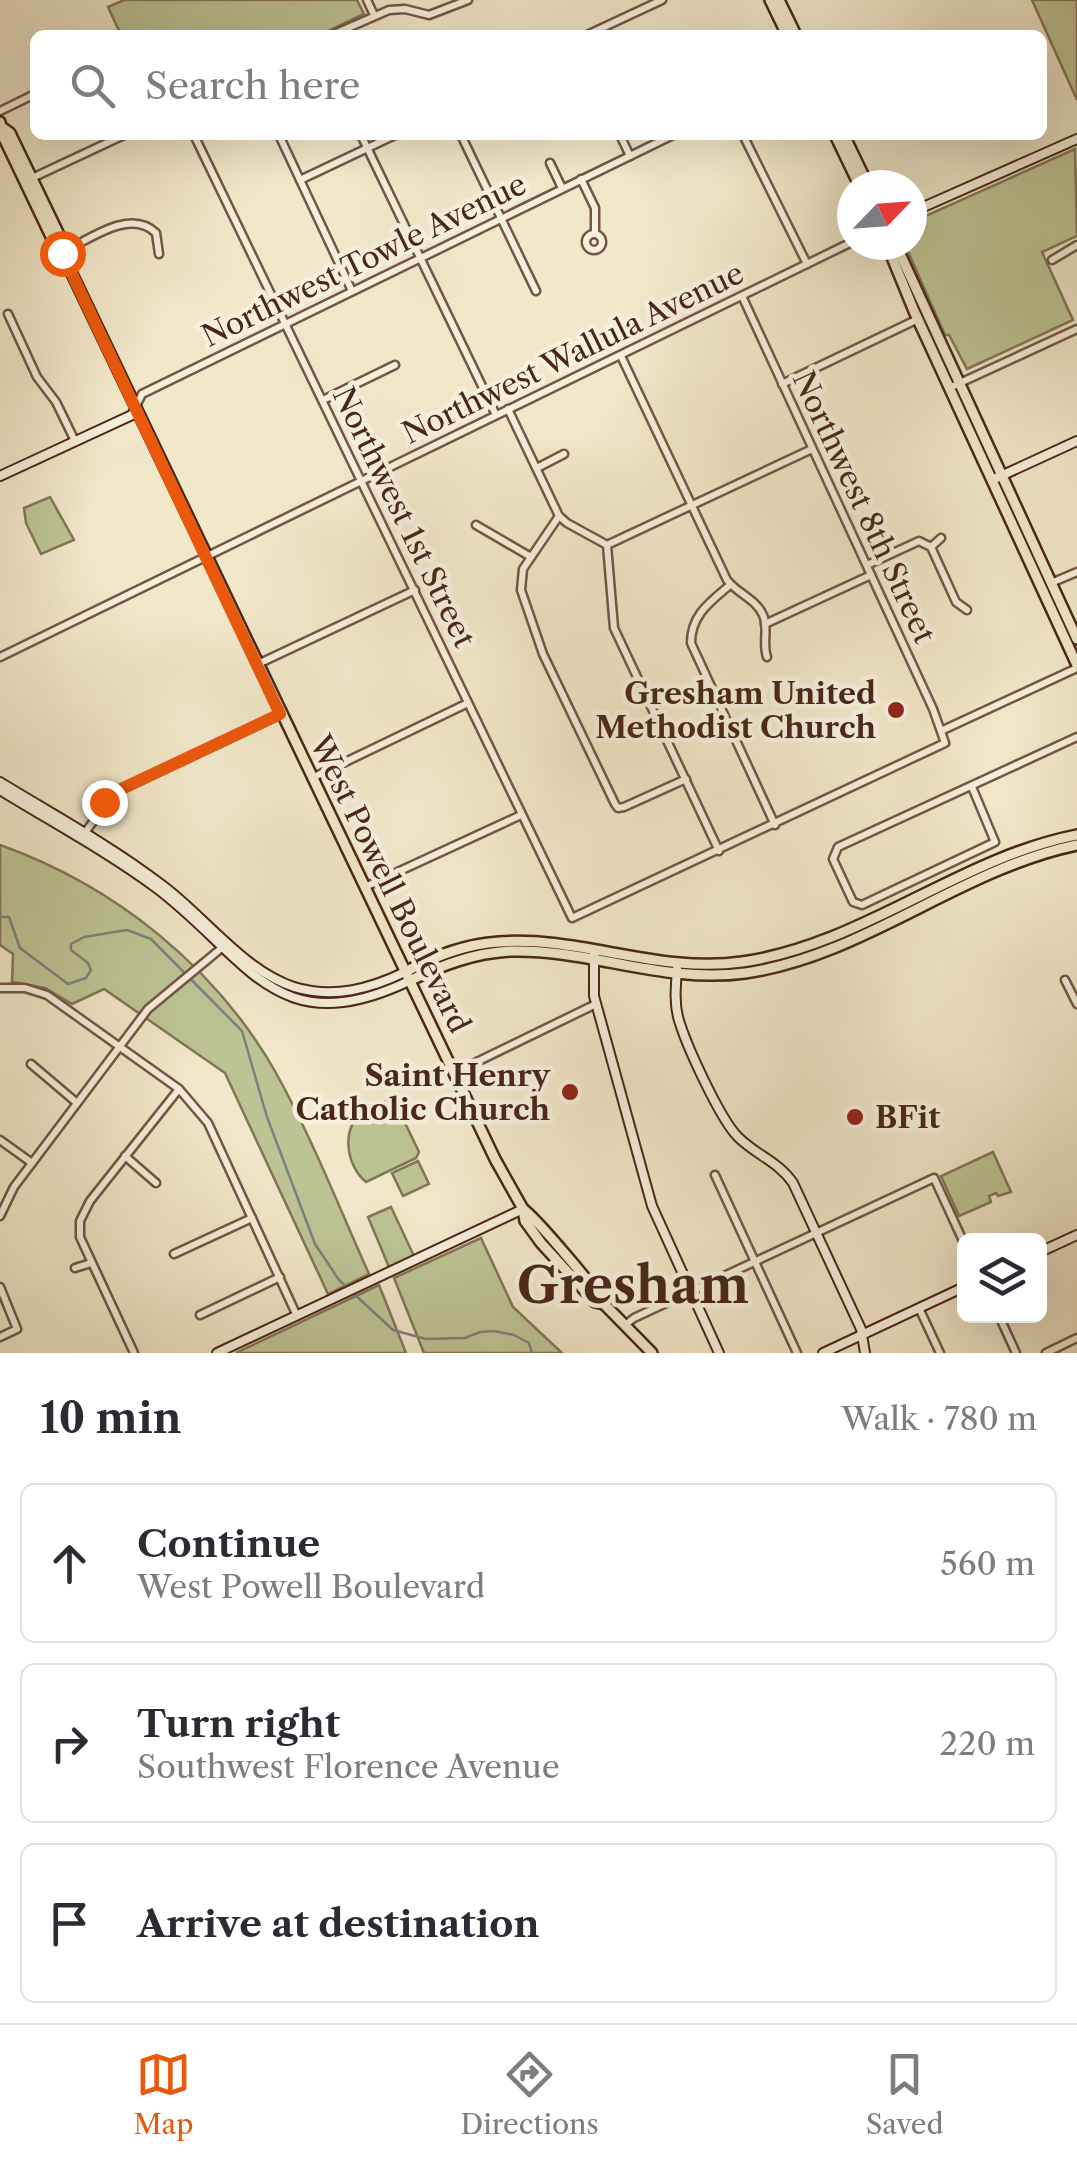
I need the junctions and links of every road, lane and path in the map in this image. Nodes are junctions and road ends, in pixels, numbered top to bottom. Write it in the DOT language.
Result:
graph roads {
  1 [pos="366,0"];
  2 [pos="468,0"];
  3 [pos="662,0"];
  4 [pos="770,0"];
  5 [pos="779,0"];
  6 [pos="448,4"];
  7 [pos="374,15"];
  8 [pos="342,30"];
  9 [pos="598,30"];
  10 [pos="785,30"];
  11 [pos="794,30"];
  12 [pos="30,96"];
  13 [pos="0,111"];
  14 [pos="1,125"];
  15 [pos="1077,138"];
  16 [pos="113,140"];
  17 [pos="196,140"];
  18 [pos="280,140"];
  19 [pos="364,140"];
  20 [pos="385,140"];
  21 [pos="463,140"];
  22 [pos="622,140"];
  23 [pos="663,140"];
  24 [pos="746,140"];
  25 [pos="837,140"];
  26 [pos="846,140"];
  27 [pos="368,148"];
  28 [pos="630,156"];
  29 [pos="550,163"];
  30 [pos="852,170"];
  31 [pos="861,170"];
  32 [pos="581,179"];
  33 [pos="28,180"];
  34 [pos="300,180"];
  35 [pos="562,188"];
  36 [pos="927,205"];
  37 [pos="501,218"];
  38 [pos="595,233"];
  39 [pos="1077,245"];
  40 [pos="837,249"];
  41 [pos="62,253"];
  42 [pos="159,254"];
  43 [pos="420,258"];
  44 [pos="893,260"];
  45 [pos="902,260"];
  46 [pos="1052,260"];
  47 [pos="807,264"];
  48 [pos="352,291"];
  49 [pos="536,291"];
  50 [pos="742,296"];
  51 [pos="8,314"];
  52 [pos="918,320"];
  53 [pos="285,324"];
  54 [pos="1077,329"];
  55 [pos="621,356"];
  56 [pos="395,365"];
  57 [pos="782,384"];
  58 [pos="954,386"];
  59 [pos="322,400"];
  60 [pos="136,406"];
  61 [pos="508,408"];
  62 [pos="496,415"];
  63 [pos="75,441"];
  64 [pos="1077,441"];
  65 [pos="812,449"];
  66 [pos="564,454"];
  67 [pos="537,468"];
  68 [pos="0,476"];
  69 [pos="997,478"];
  70 [pos="362,480"];
  71 [pos="692,505"];
  72 [pos="559,516"];
  73 [pos="476,525"];
  74 [pos="941,538"];
  75 [pos="606,545"];
  76 [pos="931,547"];
  77 [pos="206,557"];
  78 [pos="530,557"];
  79 [pos="866,565"];
  80 [pos="1077,572"];
  81 [pos="871,575"];
  82 [pos="1052,584"];
  83 [pos="730,585"];
  84 [pos="415,590"];
  85 [pos="968,610"];
  86 [pos="765,624"];
  87 [pos="1077,639"];
  88 [pos="0,657"];
  89 [pos="767,657"];
  90 [pos="257,665"];
  91 [pos="1077,667"];
  92 [pos="468,703"];
  93 [pos="280,714"];
  94 [pos="944,734"];
  95 [pos="1077,737"];
  96 [pos="311,778"];
  97 [pos="686,778"];
  98 [pos="0,782"];
  99 [pos="972,787"];
  100 [pos="0,790"];
  101 [pos="521,815"];
  102 [pos="775,824"];
  103 [pos="1077,835"];
  104 [pos="83,837"];
  105 [pos="1077,845"];
  106 [pos="719,851"];
  107 [pos="365,888"];
  108 [pos="225,945"];
  109 [pos="594,956"];
  110 [pos="677,969"];
  111 [pos="407,976"];
  112 [pos="1065,980"];
  113 [pos="0,988"];
  114 [pos="596,1004"];
  115 [pos="1077,1004"];
  116 [pos="120,1046"];
  117 [pos="31,1064"];
  118 [pos="454,1073"];
  119 [pos="179,1089"];
  120 [pos="77,1103"];
  121 [pos="0,1140"];
  122 [pos="124,1156"];
  123 [pos="32,1163"];
  124 [pos="715,1175"];
  125 [pos="156,1183"];
  126 [pos="523,1209"];
  127 [pos="0,1216"];
  128 [pos="252,1218"];
  129 [pos="817,1233"];
  130 [pos="959,1233"];
  131 [pos="1077,1235"];
  132 [pos="1047,1249"];
  133 [pos="174,1254"];
  134 [pos="755,1262"];
  135 [pos="91,1263"];
  136 [pos="75,1268"];
  137 [pos="280,1278"];
  138 [pos="0,1287"];
  139 [pos="957,1290"];
  140 [pos="691,1292"];
  141 [pos="919,1308"];
  142 [pos="200,1315"];
  143 [pos="297,1316"];
  144 [pos="1002,1323"];
  145 [pos="625,1325"];
  146 [pos="862,1335"];
  147 [pos="0,1337"];
  148 [pos="1077,1338"];
  149 [pos="134,1353"];
  150 [pos="217,1353"];
  151 [pos="652,1353"];
  152 [pos="719,1353"];
  153 [pos="798,1353"];
  154 [pos="823,1353"];
  155 [pos="865,1353"];
  156 [pos="940,1353"];
  157 [pos="1016,1353"];
  158 [pos="1046,1353"];
  1 -- 7 [label="street"];
  2 -- 6 [label="street"];
  3 -- 9 [label="street"];
  4 -- 10 [label="main road"];
  5 -- 11 [label="main road"];
  6 -- 7 [label="street"];
  7 -- 8 [label="street"];
  12 -- 13 [label="street"];
  14 -- 33 [label="main road, West Powell Boulevard"];
  15 -- 36 [label="street"];
  16 -- 33 [label="street"];
  17 -- 53 [label="street, Northwest 1st Street"];
  18 -- 34 [label="street"];
  19 -- 27 [label="street"];
  20 -- 27 [label="street"];
  21 -- 37 [label="street"];
  22 -- 28 [label="street"];
  23 -- 28 [label="street, Northwest Towle Avenue"];
  24 -- 47 [label="street"];
  25 -- 30 [label="main road"];
  26 -- 31 [label="main road"];
  27 -- 34 [label="street"];
  27 -- 43 [label="street"];
  28 -- 32 [label="street, Northwest Towle Avenue"];
  29 -- 35 [label="street"];
  32 -- 35 [label="street, Northwest Towle Avenue"];
  32 -- 38 [label="street"];
  33 -- 41 [label="main road, West Powell Boulevard"];
  34 -- 48 [label="street"];
  35 -- 37 [label="street, Northwest Towle Avenue"];
  37 -- 43 [label="street, Northwest Towle Avenue"];
  37 -- 49 [label="street"];
  39 -- 46 [label="street"];
  40 -- 47 [label="street, Northwest Wallula Avenue"];
  41 -- 42 [label="street"];
  41 -- 60 [label="main road, West Powell Boulevard"];
  43 -- 48 [label="street, Northwest Towle Avenue"];
  43 -- 62 [label="street"];
  44 -- 52 [label="main road"];
  45 -- 58 [label="main road"];
  47 -- 50 [label="street, Northwest Wallula Avenue"];
  48 -- 53 [label="street, Northwest Towle Avenue"];
  50 -- 55 [label="street, Northwest Wallula Avenue"];
  50 -- 57 [label="street, Northwest 8th Street"];
  51 -- 63 [label="street"];
  52 -- 57 [label="street"];
  52 -- 58 [label="main road"];
  53 -- 59 [label="street, Northwest 1st Street"];
  53 -- 60 [label="street, Northwest Towle Avenue"];
  54 -- 58 [label="street"];
  55 -- 61 [label="street, Northwest Wallula Avenue"];
  55 -- 71 [label="street"];
  56 -- 59 [label="street"];
  57 -- 65 [label="street, Northwest 8th Street"];
  58 -- 69 [label="main road"];
  59 -- 70 [label="street, Northwest 1st Street"];
  60 -- 63 [label="street"];
  60 -- 77 [label="main road, West Powell Boulevard"];
  61 -- 62 [label="street, Northwest Wallula Avenue"];
  61 -- 67 [label="street"];
  62 -- 70 [label="street, Northwest Wallula Avenue"];
  63 -- 68 [label="street"];
  64 -- 69 [label="street"];
  65 -- 71 [label="street"];
  65 -- 79 [label="street, Northwest 8th Street"];
  66 -- 67 [label="street"];
  67 -- 72 [label="street"];
  69 -- 82 [label="main road"];
  69 -- 91 [label="main road"];
  70 -- 77 [label="street, Northwest Wallula Avenue"];
  70 -- 84 [label="street, Northwest 1st Street"];
  71 -- 75 [label="street"];
  71 -- 83 [label="street"];
  72 -- 75 [label="street"];
  72 -- 78 [label="street"];
  73 -- 78 [label="street"];
  74 -- 76 [label="street"];
  75 -- 97 [label="street"];
  76 -- 79 [label="street"];
  76 -- 85 [label="street"];
  77 -- 88 [label="street, Northwest Wallula Avenue"];
  77 -- 90 [label="main road, West Powell Boulevard"];
  78 -- 97 [label="street"];
  79 -- 81 [label="street, Northwest 8th Street"];
  80 -- 82 [label="street"];
  81 -- 86 [label="street"];
  81 -- 94 [label="street, Northwest 8th Street"];
  82 -- 87 [label="main road"];
  83 -- 86 [label="street"];
  83 -- 102 [label="street"];
  84 -- 90 [label="street"];
  84 -- 92 [label="street, Northwest 1st Street"];
  86 -- 89 [label="street"];
  90 -- 93 [label="main road, West Powell Boulevard"];
  91 -- 94 [label="street"];
  92 -- 96 [label="street"];
  92 -- 101 [label="street, Northwest 1st Street"];
  93 -- 96 [label="main road, West Powell Boulevard"];
  93 -- 104 [label="street"];
  94 -- 102 [label="street"];
  95 -- 99 [label="street"];
  96 -- 107 [label="main road, West Powell Boulevard"];
  97 -- 106 [label="street"];
  98 -- 104 [label="street"];
  99 -- 99 [label="street"];
  100 -- 104 [label="street"];
  101 -- 106 [label="street, Northwest 1st Street"];
  101 -- 107 [label="street"];
  102 -- 106 [label="street"];
  103 -- 110 [label="main road"];
  104 -- 108 [label="street"];
  105 -- 110 [label="main road"];
  107 -- 111 [label="main road, West Powell Boulevard"];
  108 -- 111 [label="street"];
  108 -- 116 [label="street"];
  109 -- 110 [label="main road"];
  109 -- 111 [label="main road"];
  109 -- 114 [label="street"];
  110 -- 129 [label="street"];
  111 -- 118 [label="main road, West Powell Boulevard"];
  112 -- 115 [label="street"];
  113 -- 116 [label="street"];
  114 -- 118 [label="street"];
  114 -- 140 [label="street"];
  116 -- 119 [label="street"];
  116 -- 120 [label="street"];
  117 -- 120 [label="street"];
  118 -- 126 [label="main road, West Powell Boulevard"];
  119 -- 122 [label="street"];
  119 -- 128 [label="street"];
  120 -- 123 [label="street"];
  121 -- 123 [label="street"];
  122 -- 125 [label="street"];
  122 -- 135 [label="street"];
  123 -- 127 [label="street"];
  124 -- 134 [label="street"];
  126 -- 143 [label="street"];
  126 -- 145 [label="main road, West Powell Boulevard"];
  128 -- 133 [label="street"];
  128 -- 137 [label="street"];
  129 -- 130 [label="street"];
  129 -- 134 [label="street"];
  129 -- 146 [label="street"];
  131 -- 132 [label="street"];
  134 -- 140 [label="street"];
  134 -- 153 [label="street"];
  135 -- 136 [label="street"];
  135 -- 149 [label="street"];
  137 -- 142 [label="street"];
  137 -- 143 [label="street"];
  138 -- 147 [label="street"];
  139 -- 141 [label="street"];
  140 -- 145 [label="street"];
  140 -- 152 [label="street"];
  141 -- 146 [label="street"];
  141 -- 156 [label="street"];
  143 -- 150 [label="street"];
  144 -- 157 [label="street"];
  145 -- 151 [label="main road, West Powell Boulevard"];
  146 -- 154 [label="street"];
  146 -- 155 [label="street"];
  148 -- 158 [label="street"];
}
